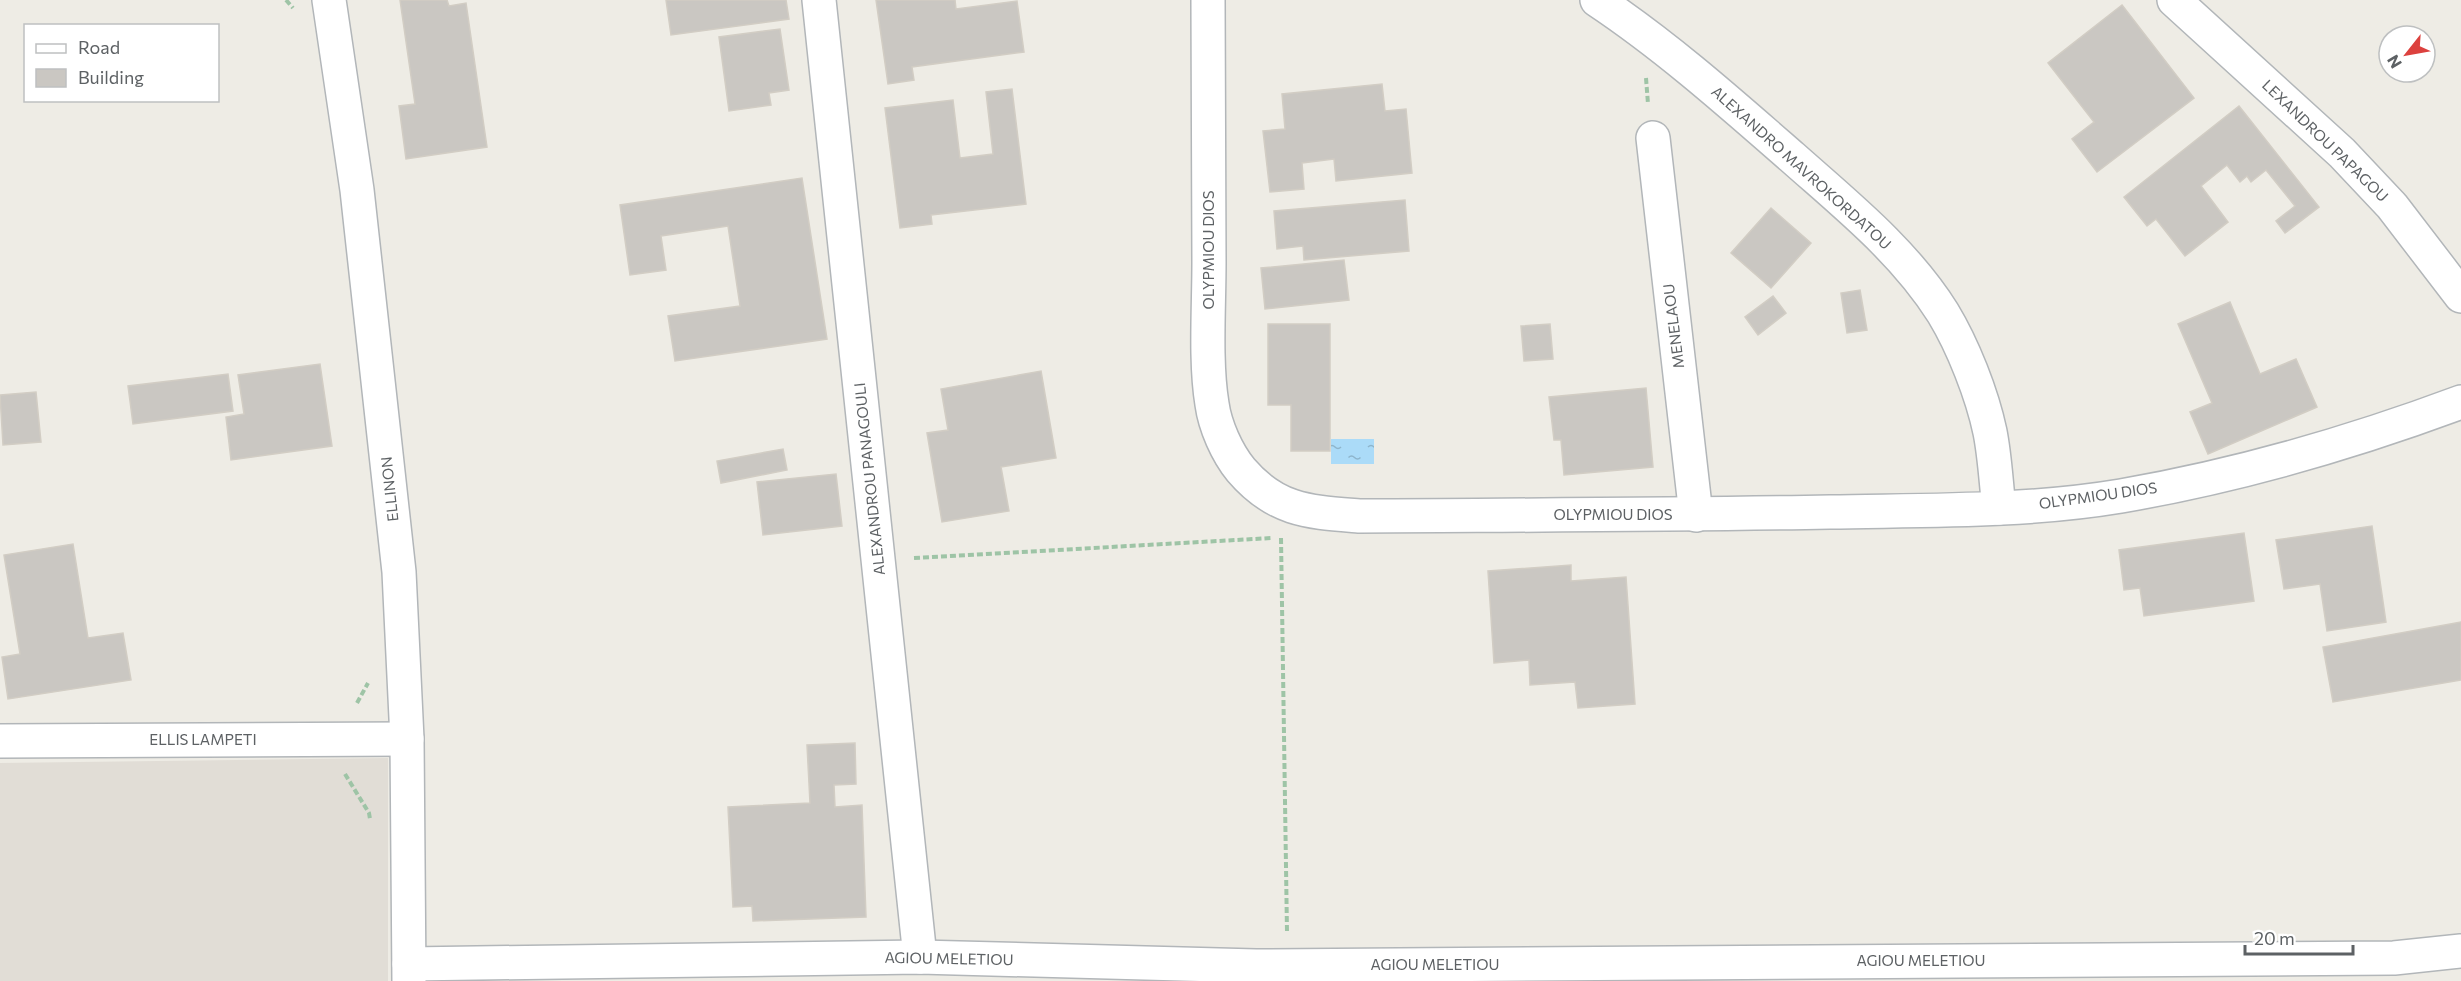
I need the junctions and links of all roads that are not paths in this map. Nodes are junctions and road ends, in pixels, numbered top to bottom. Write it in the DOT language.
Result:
graph roads {
  1 [pos="329,0"];
  2 [pos="819,0"];
  3 [pos="1208,0"];
  4 [pos="1597,0"];
  5 [pos="2174,0"];
  6 [pos="1653,138"];
  7 [pos="2461,296"];
  8 [pos="2461,402"];
  9 [pos="1999,508"];
  10 [pos="1696,514"];
  11 [pos="407,739"];
  12 [pos="0,741"];
  13 [pos="2461,951"];
  14 [pos="920,957"];
  15 [pos="2395,970"];
  16 [pos="1267,971"];
  17 [pos="409,972"];
  1 -- 11 [label="street, ELLINON"];
  2 -- 14 [label="street, ALEXANDROU PANAGOULI"];
  3 -- 10 [label="street, OLYPMIOU DIOS"];
  4 -- 9 [label="street, ALEXANDRO MAVROKORDATOU"];
  5 -- 7 [label="street, LEXANDROU PAPAGOU"];
  6 -- 10 [label="street, MENELAOU"];
  8 -- 9 [label="street, OLYPMIOU DIOS"];
  9 -- 10 [label="street, OLYPMIOU DIOS"];
  11 -- 12 [label="street, ELLIS LAMPETI"];
  11 -- 17 [label="street, ELLINON"];
  13 -- 15 [label="street, AGIOU MELETIOU"];
  14 -- 16 [label="street, AGIOU MELETIOU"];
  14 -- 17 [label="street, AGIOU MELETIOU"];
  15 -- 16 [label="street, AGIOU MELETIOU"];
}
